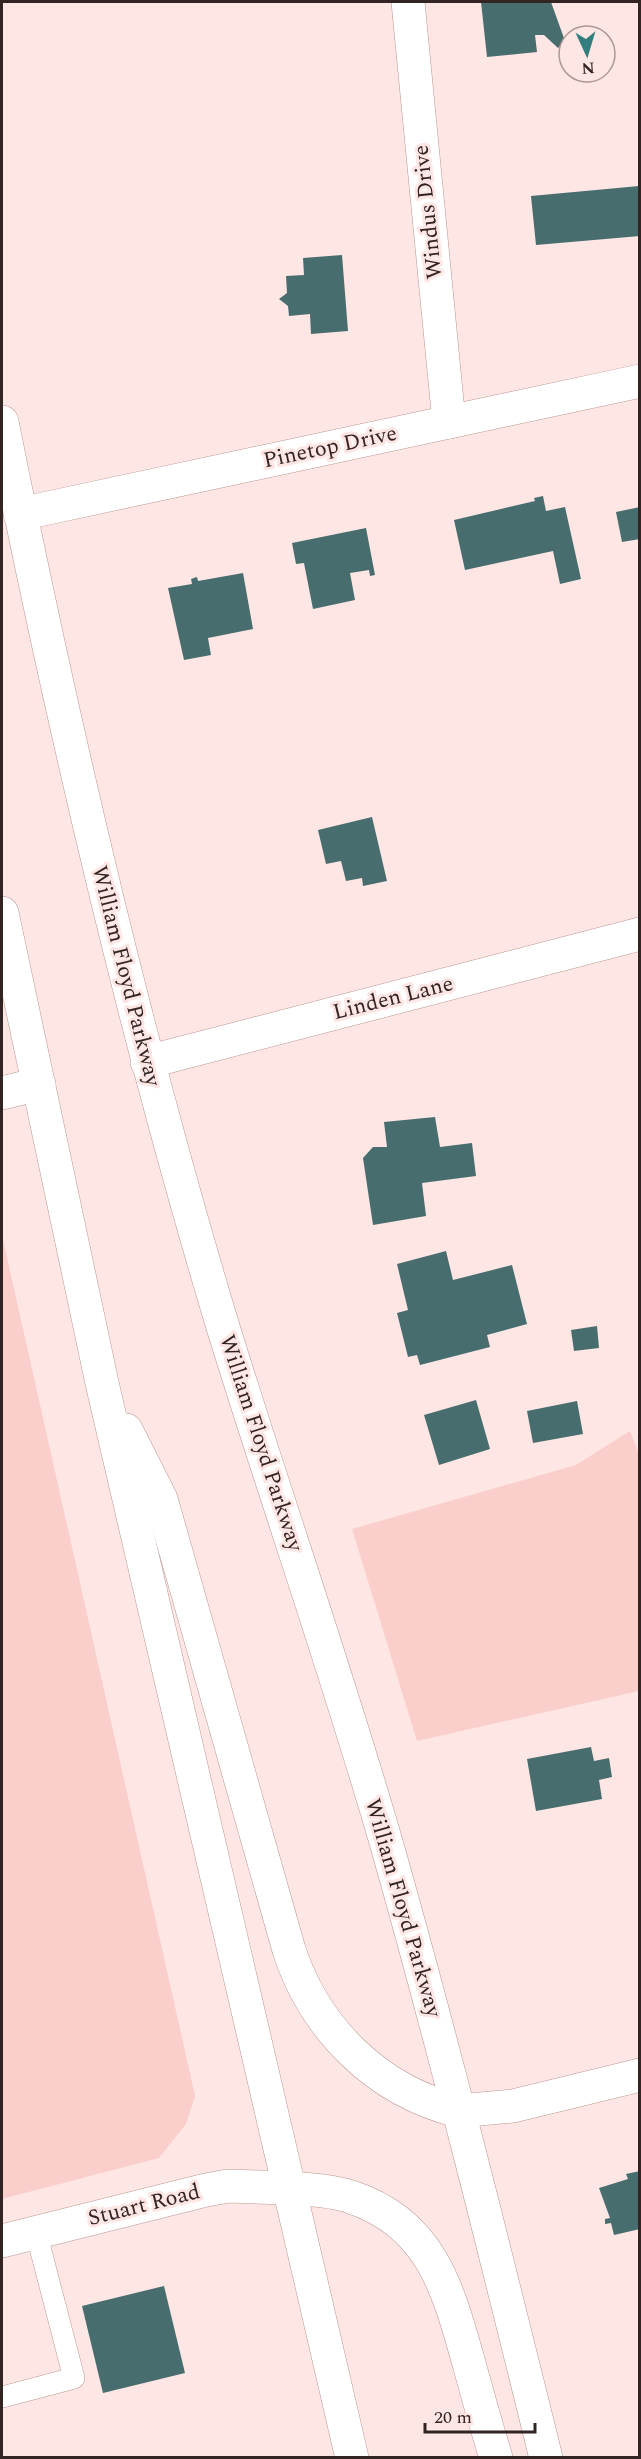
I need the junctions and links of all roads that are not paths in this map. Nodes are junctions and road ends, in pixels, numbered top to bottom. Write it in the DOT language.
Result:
graph roads {
  1 [pos="408,2"];
  2 [pos="639,381"];
  3 [pos="2,422"];
  4 [pos="448,422"];
  5 [pos="20,514"];
  6 [pos="2,913"];
  7 [pos="639,934"];
  8 [pos="147,1062"];
  9 [pos="39,1084"];
  10 [pos="2,1093"];
  11 [pos="102,1383"];
  12 [pos="639,2075"];
  13 [pos="459,2111"];
  14 [pos="288,2188"];
  15 [pos="36,2232"];
  16 [pos="2,2241"];
  17 [pos="2,2397"];
  18 [pos="352,2457"];
  19 [pos="496,2457"];
  20 [pos="546,2457"];
  1 -- 4 [label="main road, Windus Drive"];
  2 -- 4 [label="main road, Pinetop Drive"];
  3 -- 5 [label="main road, William Floyd Parkway"];
  4 -- 5 [label="main road, Pinetop Drive"];
  5 -- 8 [label="main road, William Floyd Parkway"];
  6 -- 9 [label="main road"];
  7 -- 8 [label="main road, Linden Lane"];
  8 -- 13 [label="main road, William Floyd Parkway"];
  9 -- 10 [label="main road"];
  9 -- 11 [label="main road"];
  11 -- 13 [label="main road"];
  11 -- 14 [label="main road"];
  12 -- 13 [label="main road"];
  13 -- 20 [label="main road, William Floyd Parkway"];
  14 -- 15 [label="main road, Stuart Road"];
  14 -- 18 [label="main road"];
  14 -- 19 [label="main road, Stuart Road"];
  15 -- 16 [label="main road, Stuart Road"];
  15 -- 17 [label="lane"];
}
